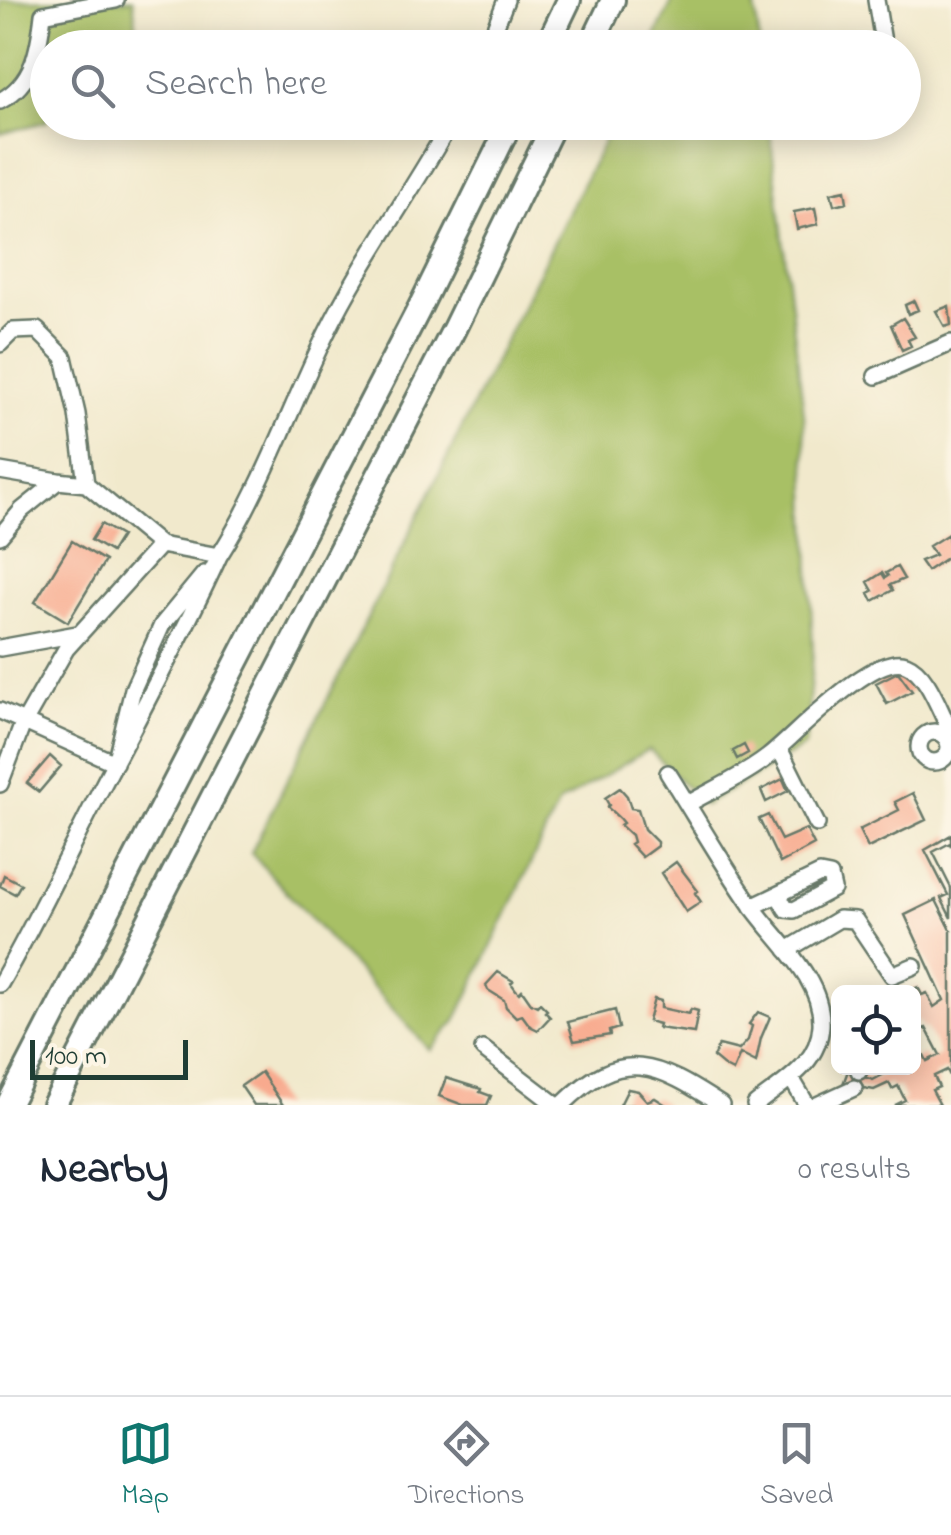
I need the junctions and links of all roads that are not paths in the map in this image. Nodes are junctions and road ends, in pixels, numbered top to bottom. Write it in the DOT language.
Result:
graph roads {
  1 [pos="30,0"];
  2 [pos="116,0"];
  3 [pos="506,0"];
  4 [pos="568,0"];
  5 [pos="613,0"];
  6 [pos="876,0"];
  7 [pos="43,14"];
  8 [pos="40,30"];
  9 [pos="494,30"];
  10 [pos="554,30"];
  11 [pos="599,30"];
  12 [pos="881,30"];
  13 [pos="30,71"];
  14 [pos="0,102"];
  15 [pos="439,140"];
  16 [pos="502,140"];
  17 [pos="546,140"];
  18 [pos="951,343"];
  19 [pos="0,344"];
  20 [pos="876,376"];
  21 [pos="0,471"];
  22 [pos="58,481"];
  23 [pos="86,484"];
  24 [pos="0,536"];
  25 [pos="160,545"];
  26 [pos="219,556"];
  27 [pos="77,634"];
  28 [pos="0,648"];
  29 [pos="0,712"];
  30 [pos="24,722"];
  31 [pos="950,734"];
  32 [pos="779,748"];
  33 [pos="116,762"];
  34 [pos="668,772"];
  35 [pos="0,784"];
  36 [pos="688,804"];
  37 [pos="817,824"];
  38 [pos="778,896"];
  39 [pos="752,907"];
  40 [pos="787,950"];
  41 [pos="914,966"];
  42 [pos="0,984"];
  43 [pos="820,1022"];
  44 [pos="831,1024"];
  45 [pos="483,1049"];
  46 [pos="790,1078"];
  47 [pos="854,1088"];
  48 [pos="8,1105"];
  49 [pos="54,1105"];
  50 [pos="559,1105"];
  51 [pos="721,1105"];
  52 [pos="755,1105"];
  53 [pos="807,1105"];
  54 [pos="817,1105"];
  1 -- 7 [label="street"];
  2 -- 7 [label="street"];
  3 -- 9 [label="street"];
  4 -- 10 [label="highway"];
  5 -- 11 [label="highway"];
  6 -- 12 [label="street"];
  7 -- 8 [label="street"];
  13 -- 14 [label="street"];
  15 -- 26 [label="street"];
  16 -- 48 [label="highway"];
  17 -- 49 [label="highway"];
  18 -- 20 [label="street"];
  19 -- 23 [label="street"];
  21 -- 22 [label="street"];
  22 -- 23 [label="street"];
  22 -- 24 [label="street"];
  23 -- 25 [label="street"];
  25 -- 26 [label="street"];
  25 -- 27 [label="street"];
  26 -- 33 [label="street"];
  26 -- 33 [label="street"];
  27 -- 28 [label="street"];
  27 -- 30 [label="street"];
  29 -- 30 [label="street"];
  30 -- 33 [label="street"];
  30 -- 35 [label="street"];
  31 -- 32 [label="street"];
  32 -- 36 [label="street"];
  32 -- 37 [label="street"];
  33 -- 42 [label="street"];
  34 -- 36 [label="street"];
  36 -- 39 [label="street"];
  38 -- 39 [label="street"];
  39 -- 40 [label="street"];
  40 -- 41 [label="street"];
  40 -- 43 [label="street"];
  43 -- 44 [label="street"];
  43 -- 46 [label="street"];
  45 -- 50 [label="street"];
  46 -- 52 [label="street"];
  46 -- 53 [label="street"];
  47 -- 54 [label="street"];
  50 -- 51 [label="street"];
}
